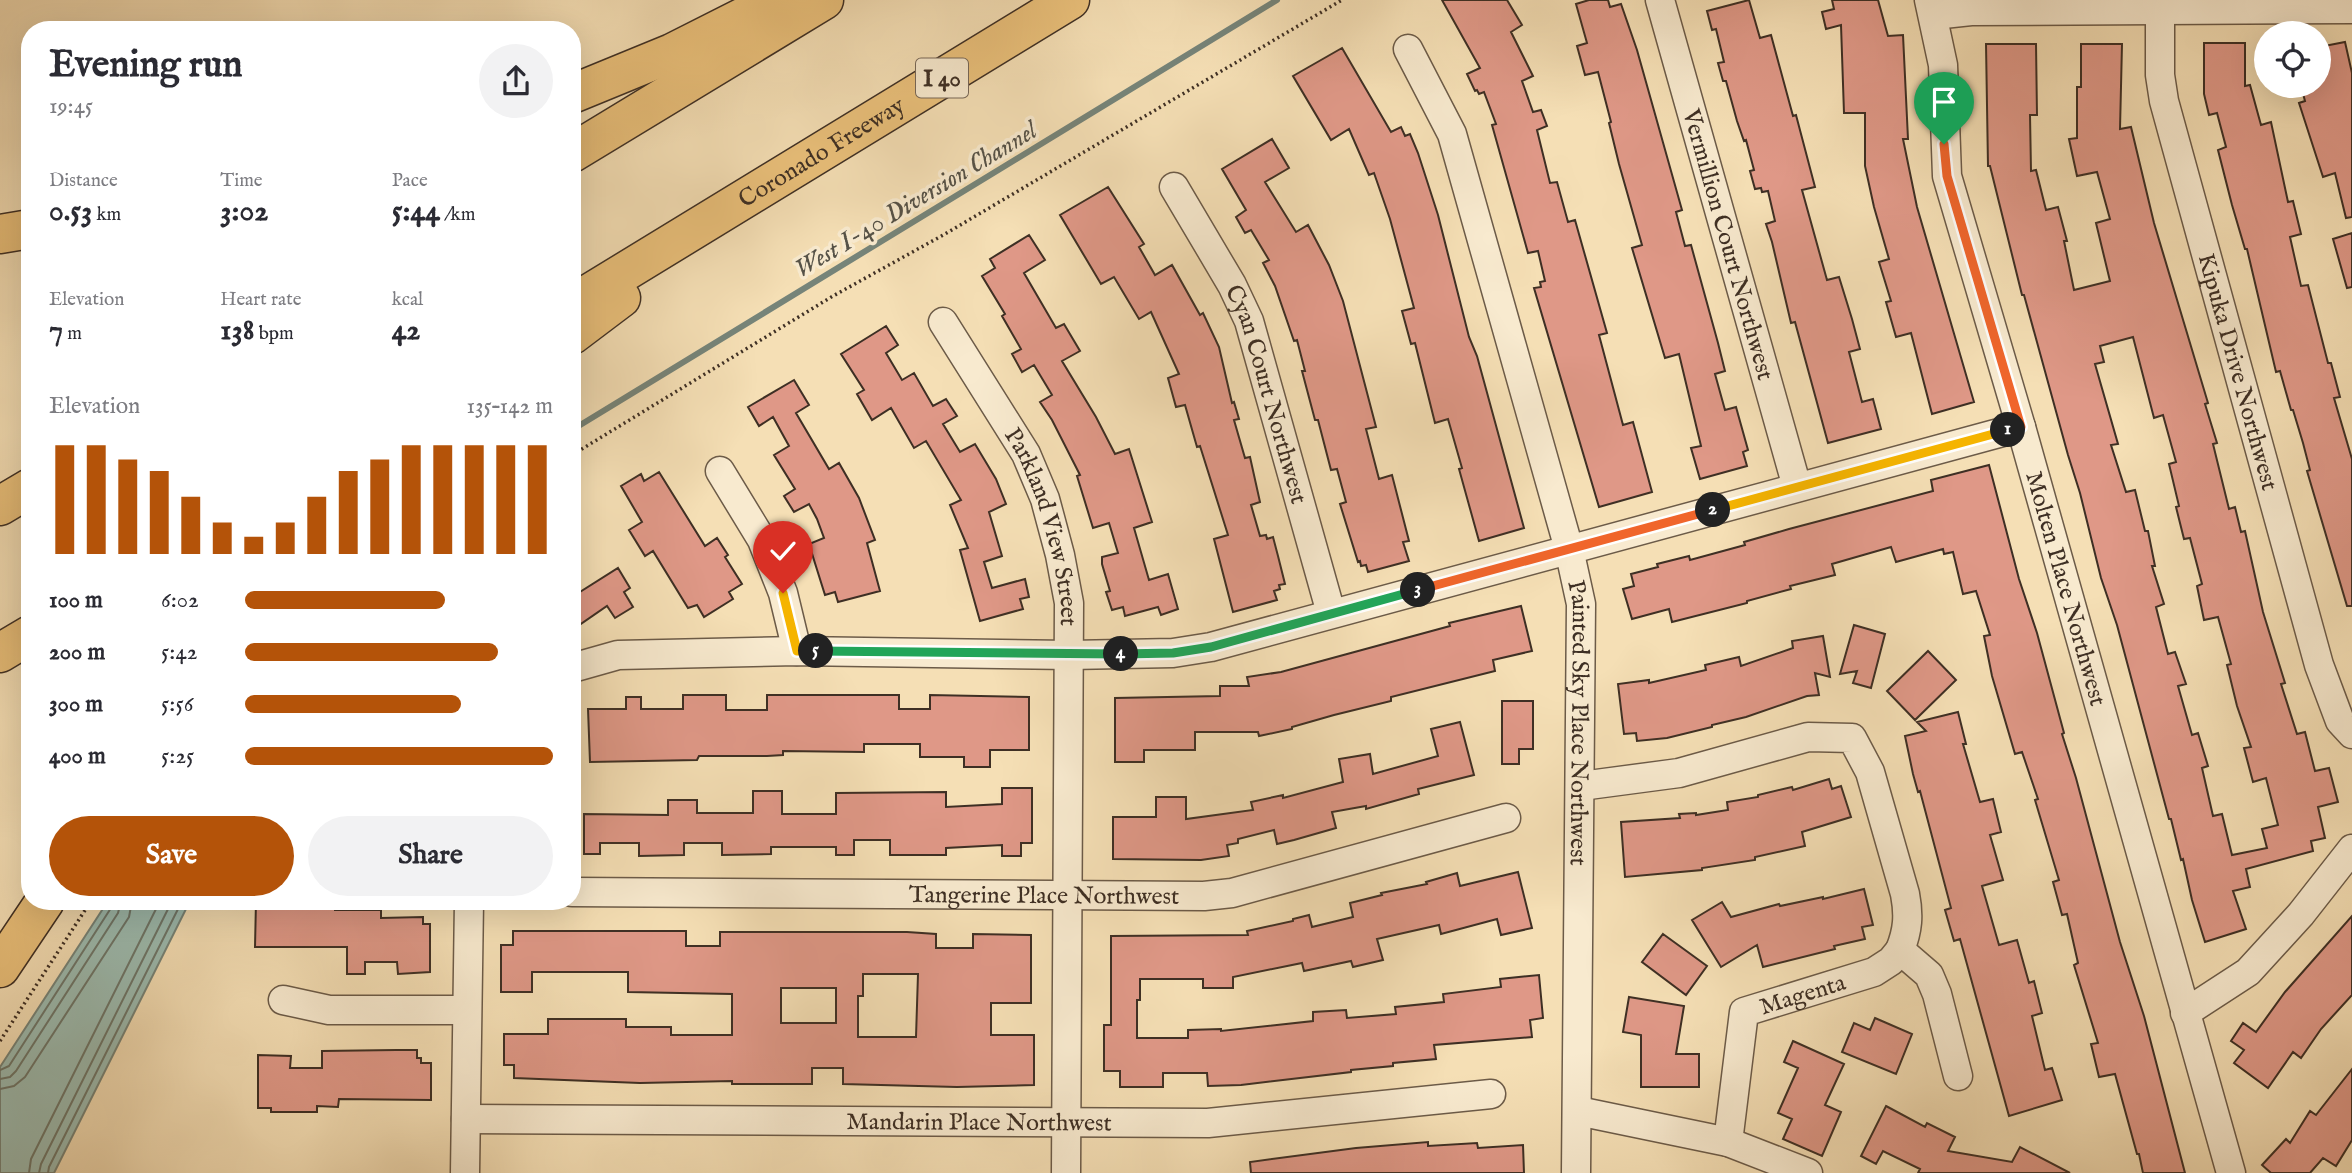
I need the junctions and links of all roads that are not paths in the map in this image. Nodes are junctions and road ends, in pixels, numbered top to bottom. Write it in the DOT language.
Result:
graph roads {
  1 [pos="777,0"];
  2 [pos="824,0"];
  3 [pos="1070,0"];
  4 [pos="1660,0"];
  5 [pos="2160,5"];
  6 [pos="1931,7"];
  7 [pos="2352,9"];
  8 [pos="1408,49"];
  9 [pos="581,90"];
  10 [pos="581,148"];
  11 [pos="814,156"];
  12 [pos="1174,187"];
  13 [pos="21,230"];
  14 [pos="0,234"];
  15 [pos="581,298"];
  16 [pos="943,322"];
  17 [pos="581,328"];
  18 [pos="2021,427"];
  19 [pos="720,471"];
  20 [pos="1797,487"];
  21 [pos="21,493"];
  22 [pos="0,506"];
  23 [pos="1569,550"];
  24 [pos="1331,613"];
  25 [pos="21,640"];
  26 [pos="797,651"];
  27 [pos="0,653"];
  28 [pos="1070,655"];
  29 [pos="581,665"];
  30 [pos="2352,734"];
  31 [pos="1581,786"];
  32 [pos="1506,818"];
  33 [pos="2352,849"];
  34 [pos="581,892"];
  35 [pos="1068,896"];
  36 [pos="39,910"];
  37 [pos="469,910"];
  38 [pos="1900,950"];
  39 [pos="0,968"];
  40 [pos="283,1000"];
  41 [pos="466,1010"];
  42 [pos="2185,1013"];
  43 [pos="1958,1076"];
  44 [pos="1491,1094"];
  45 [pos="1578,1111"];
  46 [pos="466,1119"];
  47 [pos="1066,1122"];
  48 [pos="1728,1142"];
  49 [pos="465,1173"];
  50 [pos="1066,1173"];
  51 [pos="1576,1173"];
  52 [pos="1808,1173"];
  53 [pos="2231,1173"];
  1 -- 9 [label="highway"];
  2 -- 10 [label="highway"];
  3 -- 11 [label="highway, Coronado Freeway / I 40"];
  4 -- 20 [label="street, Vermillion Court Northwest"];
  5 -- 6 [label="street"];
  5 -- 7 [label="street"];
  5 -- 30 [label="street, Kipuka Drive Northwest"];
  6 -- 18 [label="street, Molten Place Northwest"];
  8 -- 23 [label="street, Painted Sky Place Northwest"];
  11 -- 15 [label="highway, Coronado Freeway / I 40"];
  11 -- 17 [label="highway"];
  12 -- 24 [label="street, Cyan Court Northwest"];
  13 -- 14 [label="highway"];
  16 -- 28 [label="street, Parkland View Street"];
  18 -- 20 [label="street"];
  18 -- 42 [label="street, Molten Place Northwest"];
  19 -- 26 [label="street"];
  20 -- 23 [label="street"];
  21 -- 22 [label="highway"];
  23 -- 24 [label="street"];
  23 -- 31 [label="street, Painted Sky Place Northwest"];
  24 -- 28 [label="street"];
  25 -- 27 [label="highway"];
  26 -- 28 [label="street"];
  26 -- 29 [label="street"];
  28 -- 35 [label="street, Parkland View Street"];
  31 -- 38 [label="street"];
  31 -- 45 [label="street, Painted Sky Place Northwest"];
  32 -- 35 [label="street, Tangerine Place Northwest"];
  33 -- 42 [label="street"];
  34 -- 35 [label="street, Tangerine Place Northwest"];
  35 -- 47 [label="street, Parkland View Street"];
  36 -- 39 [label="highway"];
  37 -- 41 [label="street"];
  38 -- 43 [label="street"];
  38 -- 48 [label="street, Magenta"];
  40 -- 41 [label="street"];
  41 -- 46 [label="street"];
  42 -- 53 [label="street, Molten Place Northwest"];
  44 -- 47 [label="street, Mandarin Place Northwest"];
  45 -- 48 [label="street"];
  45 -- 51 [label="street, Painted Sky Place Northwest"];
  46 -- 47 [label="street, Mandarin Place Northwest"];
  46 -- 49 [label="street"];
  47 -- 50 [label="street, Parkland View Street"];
  48 -- 52 [label="street"];
}
